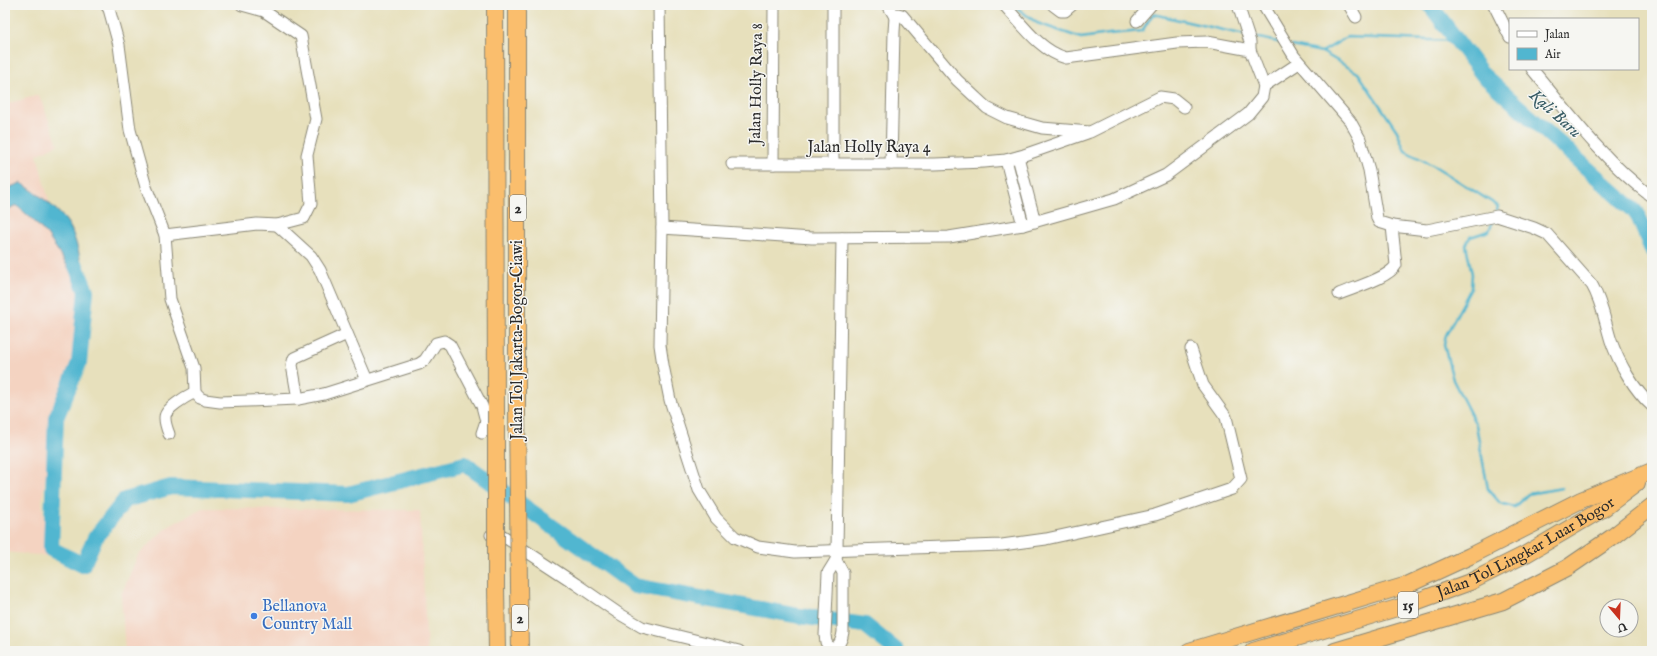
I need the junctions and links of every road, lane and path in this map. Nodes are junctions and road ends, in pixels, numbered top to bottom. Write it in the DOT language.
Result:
graph roads {
  1 [pos="106,5"];
  2 [pos="242,5"];
  3 [pos="495,5"];
  4 [pos="517,5"];
  5 [pos="659,5"];
  6 [pos="774,5"];
  7 [pos="833,5"];
  8 [pos="888,5"];
  9 [pos="1004,5"];
  10 [pos="1053,5"];
  11 [pos="1072,5"];
  12 [pos="1151,5"];
  13 [pos="1238,5"];
  14 [pos="1263,5"];
  15 [pos="1349,5"];
  16 [pos="1494,5"];
  17 [pos="895,17"];
  18 [pos="1356,17"];
  19 [pos="1137,20"];
  20 [pos="1509,35"];
  21 [pos="1250,46"];
  22 [pos="1297,60"];
  23 [pos="1533,70"];
  24 [pos="1264,86"];
  25 [pos="1184,107"];
  26 [pos="1090,132"];
  27 [pos="1018,157"];
  28 [pos="1006,160"];
  29 [pos="732,164"];
  30 [pos="772,164"];
  31 [pos="834,164"];
  32 [pos="891,164"];
  33 [pos="1652,197"];
  34 [pos="1035,222"];
  35 [pos="277,225"];
  36 [pos="1023,225"];
  37 [pos="1392,226"];
  38 [pos="662,228"];
  39 [pos="165,235"];
  40 [pos="842,238"];
  41 [pos="1339,294"];
  42 [pos="347,334"];
  43 [pos="1191,349"];
  44 [pos="367,380"];
  45 [pos="195,392"];
  46 [pos="298,399"];
  47 [pos="1652,406"];
  48 [pos="482,433"];
  49 [pos="169,434"];
  50 [pos="1652,471"];
  51 [pos="1652,506"];
  52 [pos="490,535"];
  53 [pos="837,555"];
  54 [pos="832,650"];
  55 [pos="496,651"];
  56 [pos="520,651"];
  57 [pos="740,651"];
  58 [pos="1189,651"];
  59 [pos="1253,651"];
  60 [pos="1335,651"];
  1 -- 39 [label="street"];
  2 -- 35 [label="street"];
  3 -- 55 [label="highway, Jalan Tol Jakarta–Bogor–Ciawi / 2, bridge"];
  4 -- 56 [label="highway, Jalan Tol Jakarta–Bogor–Ciawi / 2, bridge"];
  5 -- 38 [label="street"];
  6 -- 30 [label="street, Jalan Holly Raya 8"];
  7 -- 31 [label="street"];
  8 -- 17 [label="street"];
  9 -- 21 [label="street"];
  10 -- 11 [label="street"];
  12 -- 19 [label="street"];
  13 -- 21 [label="street"];
  14 -- 22 [label="street"];
  15 -- 18 [label="street"];
  16 -- 20 [label="street"];
  17 -- 26 [label="street"];
  17 -- 32 [label="street"];
  21 -- 24 [label="street"];
  22 -- 24 [label="street"];
  22 -- 37 [label="street"];
  23 -- 33 [label="street"];
  24 -- 34 [label="street"];
  25 -- 26 [label="street, Jalan Holly Raya 4"];
  26 -- 27 [label="street, Jalan Holly Raya 4"];
  27 -- 28 [label="street, Jalan Holly Raya 4"];
  27 -- 34 [label="street"];
  28 -- 32 [label="street, Jalan Holly Raya 4"];
  28 -- 36 [label="street"];
  29 -- 30 [label="street, Jalan Holly Raya 4"];
  30 -- 31 [label="street, Jalan Holly Raya 4"];
  31 -- 32 [label="street, Jalan Holly Raya 4"];
  34 -- 36 [label="street"];
  35 -- 39 [label="street"];
  35 -- 42 [label="street"];
  36 -- 40 [label="street"];
  37 -- 41 [label="street"];
  37 -- 47 [label="street"];
  38 -- 40 [label="street"];
  38 -- 53 [label="street"];
  39 -- 45 [label="street"];
  40 -- 53 [label="street"];
  42 -- 44 [label="street"];
  42 -- 46 [label="street"];
  43 -- 53 [label="street"];
  44 -- 46 [label="street"];
  44 -- 48 [label="street"];
  45 -- 46 [label="street"];
  45 -- 49 [label="street"];
  50 -- 58 [label="highway"];
  50 -- 59 [label="highway, Jalan Tol Lingkar Luar Bogor / 15"];
  51 -- 60 [label="highway, Jalan Tol Lingkar Luar Bogor / 15"];
  52 -- 57 [label="street"];
  53 -- 54 [label="street"];
  53 -- 54 [label="street"];
}
